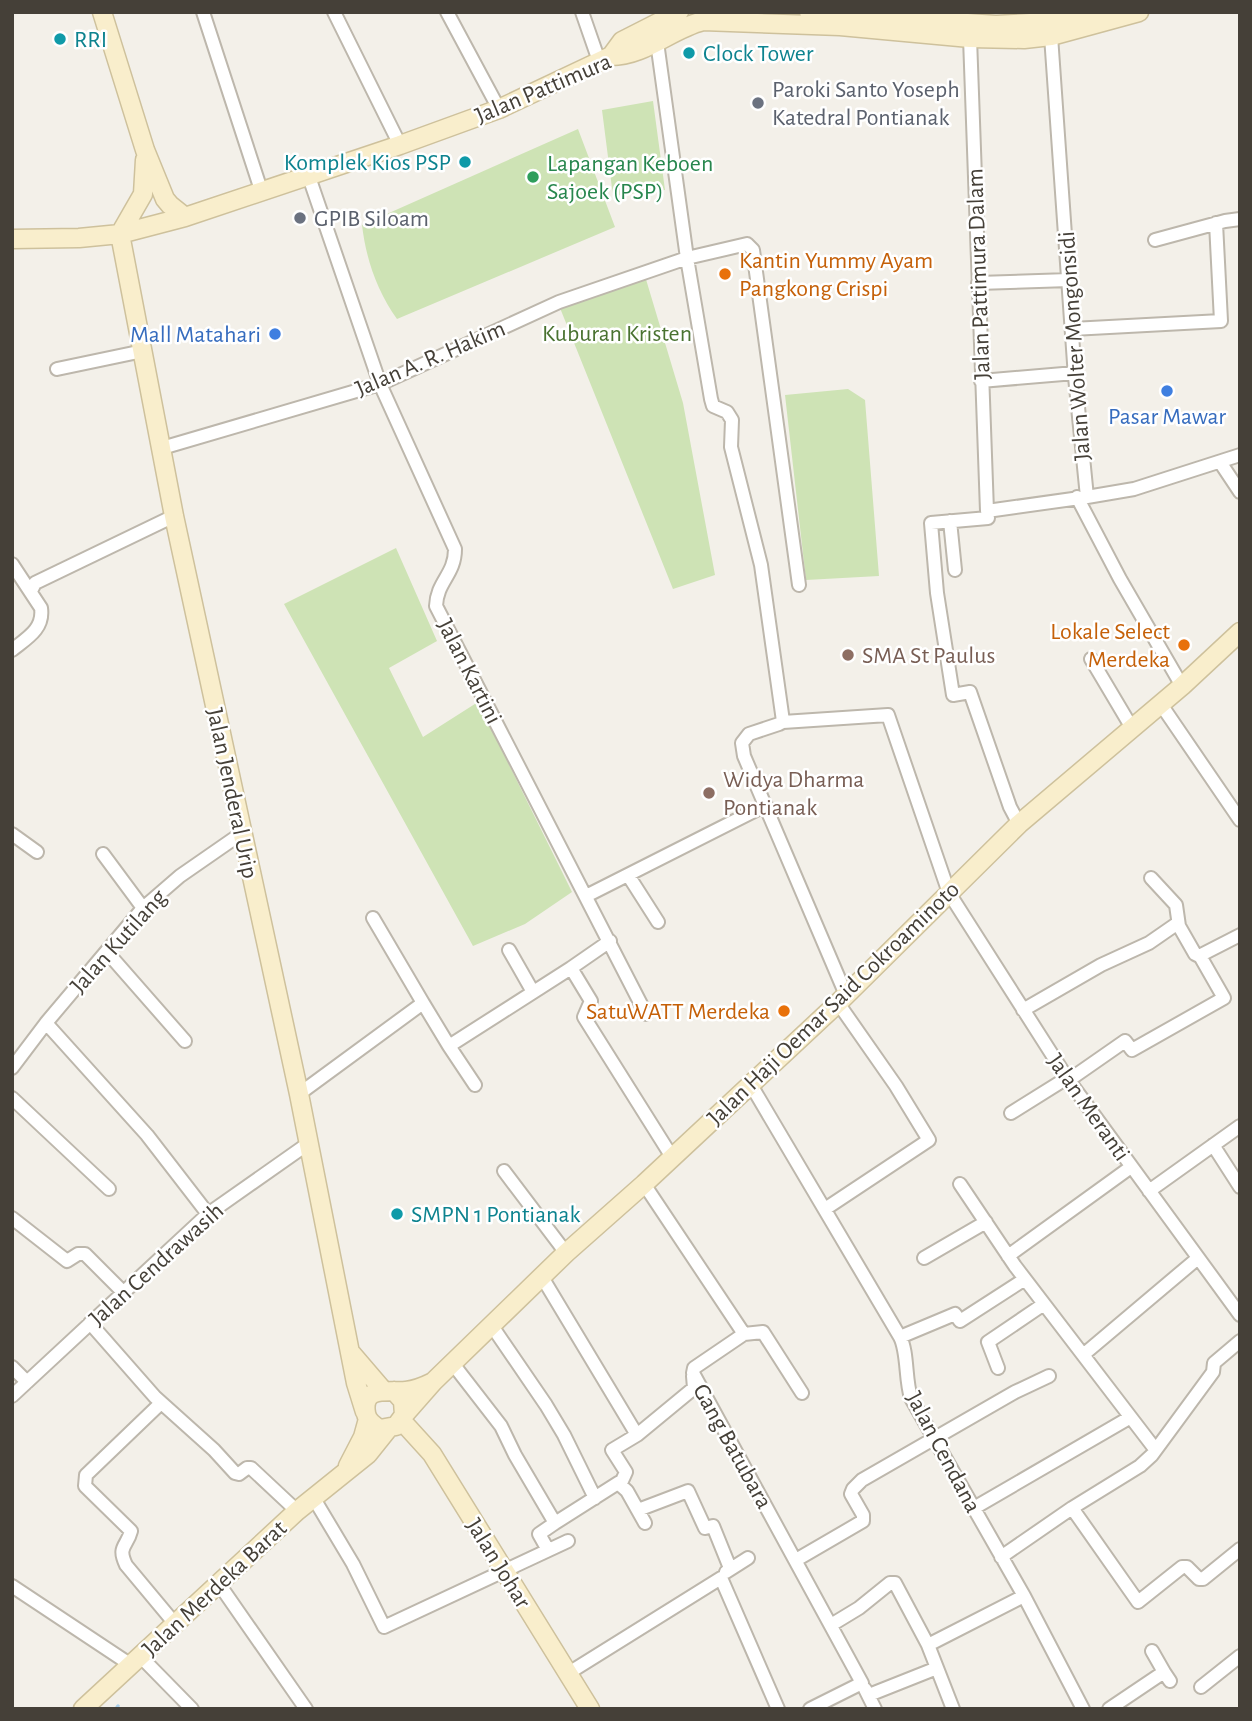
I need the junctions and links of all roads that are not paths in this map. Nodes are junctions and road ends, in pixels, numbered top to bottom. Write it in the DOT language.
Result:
graph roads {
  1 [pos="102,12"];
  2 [pos="203,12"];
  3 [pos="334,12"];
  4 [pos="447,12"];
  5 [pos="582,12"];
  6 [pos="680,12"];
  7 [pos="809,12"];
  8 [pos="1089,12"];
  9 [pos="1139,12"];
  10 [pos="703,17"];
  11 [pos="838,18"];
  12 [pos="1051,36"];
  13 [pos="970,38"];
  14 [pos="657,42"];
  15 [pos="605,58"];
  16 [pos="499,109"];
  17 [pos="400,145"];
  18 [pos="145,150"];
  19 [pos="308,174"];
  20 [pos="261,190"];
  21 [pos="185,217"];
  22 [pos="1240,219"];
  23 [pos="1216,223"];
  24 [pos="120,234"];
  25 [pos="12,239"];
  26 [pos="1155,240"];
  27 [pos="687,258"];
  28 [pos="1069,280"];
  29 [pos="978,284"];
  30 [pos="1072,329"];
  31 [pos="143,351"];
  32 [pos="57,369"];
  33 [pos="1075,373"];
  34 [pos="981,381"];
  35 [pos="380,384"];
  36 [pos="162,448"];
  37 [pos="1240,455"];
  38 [pos="1220,462"];
  39 [pos="1240,492"];
  40 [pos="1082,497"];
  41 [pos="988,514"];
  42 [pos="174,516"];
  43 [pos="950,521"];
  44 [pos="12,564"];
  45 [pos="954,570"];
  46 [pos="799,585"];
  47 [pos="31,591"];
  48 [pos="1240,632"];
  49 [pos="12,650"];
  50 [pos="1091,659"];
  51 [pos="1182,686"];
  52 [pos="1160,703"];
  53 [pos="783,722"];
  54 [pos="1132,728"];
  55 [pos="766,805"];
  56 [pos="1240,820"];
  57 [pos="1019,824"];
  58 [pos="242,833"];
  59 [pos="12,834"];
  60 [pos="37,852"];
  61 [pos="103,854"];
  62 [pos="628,875"];
  63 [pos="1151,878"];
  64 [pos="949,893"];
  65 [pos="586,896"];
  66 [pos="143,908"];
  67 [pos="373,918"];
  68 [pos="657,922"];
  69 [pos="1179,926"];
  70 [pos="1240,935"];
  71 [pos="610,941"];
  72 [pos="509,950"];
  73 [pos="107,952"];
  74 [pos="1200,956"];
  75 [pos="571,968"];
  76 [pos="533,992"];
  77 [pos="842,999"];
  78 [pos="423,1003"];
  79 [pos="1023,1010"];
  80 [pos="646,1014"];
  81 [pos="46,1023"];
  82 [pos="186,1041"];
  83 [pos="449,1046"];
  84 [pos="12,1068"];
  85 [pos="1068,1079"];
  86 [pos="751,1084"];
  87 [pos="475,1086"];
  88 [pos="299,1094"];
  89 [pos="12,1098"];
  90 [pos="1011,1113"];
  91 [pos="1240,1126"];
  92 [pos="309,1143"];
  93 [pos="1213,1145"];
  94 [pos="672,1157"];
  95 [pos="1131,1167"];
  96 [pos="504,1171"];
  97 [pos="643,1184"];
  98 [pos="960,1184"];
  99 [pos="1240,1187"];
  100 [pos="108,1189"];
  101 [pos="1149,1191"];
  102 [pos="825,1209"];
  103 [pos="208,1214"];
  104 [pos="12,1219"];
  105 [pos="986,1222"];
  106 [pos="566,1253"];
  107 [pos="1008,1256"];
  108 [pos="924,1258"];
  109 [pos="1198,1258"];
  110 [pos="542,1277"];
  111 [pos="1025,1279"];
  112 [pos="123,1292"];
  113 [pos="1044,1304"];
  114 [pos="1239,1311"];
  115 [pos="90,1323"];
  116 [pos="492,1326"];
  117 [pos="744,1334"];
  118 [pos="900,1337"];
  119 [pos="1240,1340"];
  120 [pos="350,1351"];
  121 [pos="1083,1355"];
  122 [pos="453,1364"];
  123 [pos="992,1364"];
  124 [pos="12,1367"];
  125 [pos="693,1373"];
  126 [pos="1049,1376"];
  127 [pos="27,1381"];
  128 [pos="433,1382"];
  129 [pos="388,1390"];
  130 [pos="802,1393"];
  131 [pos="12,1396"];
  132 [pos="161,1403"];
  133 [pos="367,1415"];
  134 [pos="1129,1418"];
  135 [pos="398,1422"];
  136 [pos="637,1435"];
  137 [pos="935,1440"];
  138 [pos="1155,1449"];
  139 [pos="347,1469"];
  140 [pos="621,1483"];
  141 [pos="313,1497"];
  142 [pos="594,1498"];
  143 [pos="974,1508"];
  144 [pos="1072,1508"];
  145 [pos="638,1510"];
  146 [pos="297,1511"];
  147 [pos="555,1522"];
  148 [pos="645,1524"];
  149 [pos="568,1541"];
  150 [pos="1240,1549"];
  151 [pos="548,1550"];
  152 [pos="1001,1556"];
  153 [pos="748,1558"];
  154 [pos="796,1560"];
  155 [pos="504,1571"];
  156 [pos="726,1573"];
  157 [pos="219,1584"];
  158 [pos="12,1586"];
  159 [pos="1024,1596"];
  160 [pos="176,1625"];
  161 [pos="831,1625"];
  162 [pos="928,1645"];
  163 [pos="1152,1651"];
  164 [pos="1240,1656"];
  165 [pos="136,1661"];
  166 [pos="937,1668"];
  167 [pos="567,1674"];
  168 [pos="862,1682"];
  169 [pos="1201,1687"];
  170 [pos="869,1695"];
  171 [pos="93,1705"];
  172 [pos="586,1707"];
  173 [pos="192,1709"];
  174 [pos="306,1709"];
  175 [pos="778,1709"];
  176 [pos="810,1709"];
  177 [pos="875,1709"];
  178 [pos="953,1709"];
  179 [pos="1083,1709"];
  180 [pos="1109,1709"];
  1 -- 18 [label="street"];
  2 -- 20 [label="street"];
  3 -- 17 [label="street"];
  4 -- 16 [label="street"];
  5 -- 15 [label="street"];
  6 -- 15 [label="street"];
  7 -- 11 [label="street"];
  8 -- 11 [label="street"];
  9 -- 12 [label="street, Jalan Pattimura"];
  10 -- 11 [label="street, Jalan Pattimura"];
  10 -- 14 [label="street, Jalan Pattimura"];
  11 -- 13 [label="street, Jalan Pattimura"];
  12 -- 13 [label="street, Jalan Pattimura"];
  12 -- 28 [label="street, Jalan Wolter Mongonsidi"];
  13 -- 29 [label="street, Jalan Pattimura Dalam"];
  14 -- 15 [label="street, Jalan Pattimura"];
  14 -- 27 [label="street"];
  15 -- 16 [label="street, Jalan Pattimura"];
  16 -- 17 [label="street, Jalan Pattimura"];
  17 -- 19 [label="street, Jalan Pattimura"];
  18 -- 21 [label="street"];
  18 -- 24 [label="street"];
  19 -- 20 [label="street, Jalan Pattimura"];
  19 -- 35 [label="street, Jalan Kartini"];
  20 -- 21 [label="street, Jalan Pattimura"];
  21 -- 24 [label="street, Jalan Pattimura"];
  22 -- 23 [label="street"];
  23 -- 26 [label="street"];
  23 -- 30 [label="street"];
  24 -- 25 [label="street, Jalan Pattimura"];
  24 -- 31 [label="street, Jalan Jenderal Urip"];
  27 -- 35 [label="street, Jalan A. R. Hakim"];
  27 -- 46 [label="street, Jalan A. R. Hakim"];
  27 -- 53 [label="street"];
  28 -- 29 [label="street"];
  28 -- 30 [label="street, Jalan Wolter Mongonsidi"];
  29 -- 34 [label="street, Jalan Pattimura Dalam"];
  30 -- 33 [label="street, Jalan Wolter Mongonsidi"];
  31 -- 32 [label="street"];
  31 -- 36 [label="street, Jalan Jenderal Urip"];
  33 -- 34 [label="street"];
  33 -- 40 [label="street, Jalan Wolter Mongonsidi"];
  34 -- 41 [label="street, Jalan Pattimura Dalam"];
  35 -- 36 [label="street, Jalan A. R. Hakim"];
  35 -- 65 [label="street, Jalan Kartini"];
  36 -- 42 [label="street, Jalan Jenderal Urip"];
  37 -- 38 [label="street, Jalan Wolter Mongonsidi"];
  38 -- 39 [label="street"];
  38 -- 40 [label="street, Jalan Wolter Mongonsidi"];
  40 -- 41 [label="street"];
  40 -- 51 [label="street"];
  41 -- 43 [label="street"];
  42 -- 47 [label="street"];
  42 -- 58 [label="street, Jalan Jenderal Urip"];
  43 -- 45 [label="street"];
  43 -- 57 [label="street"];
  44 -- 47 [label="street"];
  47 -- 49 [label="street"];
  48 -- 51 [label="street, Jalan Haji Oemar Said Cokroaminoto"];
  50 -- 54 [label="street"];
  51 -- 52 [label="street, Jalan Haji Oemar Said Cokroaminoto"];
  52 -- 54 [label="street, Jalan Haji Oemar Said Cokroaminoto"];
  52 -- 56 [label="street"];
  53 -- 55 [label="street"];
  53 -- 64 [label="street, Jalan Meranti"];
  54 -- 57 [label="street, Jalan Haji Oemar Said Cokroaminoto"];
  55 -- 62 [label="street"];
  55 -- 77 [label="street"];
  57 -- 64 [label="street, Jalan Haji Oemar Said Cokroaminoto"];
  58 -- 66 [label="street, Jalan Kutilang"];
  58 -- 88 [label="street, Jalan Jenderal Urip"];
  59 -- 60 [label="street"];
  61 -- 66 [label="street"];
  62 -- 65 [label="street"];
  62 -- 68 [label="street"];
  63 -- 69 [label="street"];
  64 -- 77 [label="street, Jalan Haji Oemar Said Cokroaminoto"];
  64 -- 79 [label="street, Jalan Meranti"];
  65 -- 71 [label="street, Jalan Kartini"];
  66 -- 73 [label="street, Jalan Kutilang"];
  67 -- 78 [label="street"];
  69 -- 74 [label="street"];
  69 -- 79 [label="street"];
  70 -- 74 [label="street"];
  71 -- 75 [label="street"];
  71 -- 80 [label="street, Jalan Kartini"];
  72 -- 76 [label="street"];
  73 -- 81 [label="street, Jalan Kutilang"];
  73 -- 82 [label="street"];
  74 -- 85 [label="street"];
  75 -- 76 [label="street"];
  75 -- 94 [label="street"];
  76 -- 83 [label="street"];
  77 -- 86 [label="street, Jalan Haji Oemar Said Cokroaminoto"];
  77 -- 102 [label="street"];
  78 -- 83 [label="street"];
  78 -- 88 [label="street"];
  79 -- 85 [label="street, Jalan Meranti"];
  81 -- 84 [label="street, Jalan Kutilang"];
  81 -- 103 [label="street"];
  83 -- 87 [label="street"];
  85 -- 90 [label="street"];
  85 -- 95 [label="street, Jalan Meranti"];
  86 -- 94 [label="street, Jalan Haji Oemar Said Cokroaminoto"];
  86 -- 102 [label="street, Jalan Cendana"];
  88 -- 92 [label="street, Jalan Jenderal Urip"];
  89 -- 100 [label="street"];
  91 -- 93 [label="street"];
  92 -- 103 [label="street, Jalan Cendrawasih"];
  92 -- 120 [label="street, Jalan Jenderal Urip"];
  93 -- 99 [label="street"];
  93 -- 101 [label="street"];
  94 -- 97 [label="street, Jalan Haji Oemar Said Cokroaminoto"];
  95 -- 101 [label="street, Jalan Meranti"];
  95 -- 107 [label="street"];
  96 -- 106 [label="street"];
  97 -- 106 [label="street, Jalan Haji Oemar Said Cokroaminoto"];
  97 -- 117 [label="street"];
  98 -- 105 [label="street"];
  101 -- 109 [label="street, Jalan Meranti"];
  102 -- 118 [label="street, Jalan Cendana"];
  103 -- 112 [label="street, Jalan Cendrawasih"];
  104 -- 112 [label="street"];
  105 -- 107 [label="street"];
  105 -- 108 [label="street"];
  106 -- 110 [label="street, Jalan Haji Oemar Said Cokroaminoto"];
  107 -- 111 [label="street"];
  109 -- 114 [label="street, Jalan Meranti"];
  109 -- 121 [label="street"];
  110 -- 116 [label="street, Jalan Haji Oemar Said Cokroaminoto"];
  110 -- 136 [label="street"];
  111 -- 113 [label="street"];
  111 -- 118 [label="street"];
  112 -- 115 [label="street, Jalan Cendrawasih"];
  113 -- 121 [label="street"];
  113 -- 123 [label="street"];
  115 -- 127 [label="street, Jalan Cendrawasih"];
  115 -- 132 [label="street"];
  116 -- 122 [label="street, Jalan Haji Oemar Said Cokroaminoto"];
  116 -- 142 [label="street"];
  117 -- 125 [label="street, Gang Batubara"];
  117 -- 130 [label="street"];
  118 -- 137 [label="street, Jalan Cendana"];
  119 -- 138 [label="street"];
  120 -- 129 [label="street"];
  120 -- 133 [label="street, Jalan Jenderal Urip"];
  121 -- 134 [label="street"];
  122 -- 128 [label="street, Jalan Haji Oemar Said Cokroaminoto"];
  122 -- 147 [label="street"];
  124 -- 127 [label="street"];
  125 -- 136 [label="street"];
  125 -- 154 [label="street, Gang Batubara"];
  126 -- 137 [label="street"];
  127 -- 131 [label="street, Jalan Cendrawasih"];
  128 -- 129 [label="street"];
  128 -- 135 [label="street, Jalan Haji Oemar Said Cokroaminoto"];
  129 -- 133 [label="street"];
  129 -- 135 [label="street"];
  132 -- 146 [label="street"];
  132 -- 160 [label="street"];
  133 -- 135 [label="street"];
  133 -- 139 [label="street"];
  134 -- 138 [label="street"];
  134 -- 143 [label="street"];
  135 -- 139 [label="street, Jalan Merdeka Barat"];
  135 -- 155 [label="street, Jalan Johar"];
  136 -- 140 [label="street"];
  137 -- 143 [label="street, Jalan Cendana"];
  137 -- 154 [label="street"];
  138 -- 144 [label="street"];
  139 -- 141 [label="street, Jalan Merdeka Barat"];
  140 -- 142 [label="street"];
  140 -- 145 [label="street"];
  141 -- 146 [label="street, Jalan Merdeka Barat"];
  141 -- 155 [label="street"];
  142 -- 147 [label="street"];
  143 -- 152 [label="street, Jalan Cendana"];
  144 -- 150 [label="street"];
  144 -- 152 [label="street"];
  145 -- 148 [label="street"];
  145 -- 156 [label="street"];
  146 -- 157 [label="street, Jalan Merdeka Barat"];
  147 -- 151 [label="street"];
  149 -- 151 [label="street"];
  151 -- 155 [label="street"];
  152 -- 159 [label="street, Jalan Cendana"];
  153 -- 156 [label="street"];
  154 -- 161 [label="street, Gang Batubara"];
  155 -- 167 [label="street, Jalan Johar"];
  156 -- 167 [label="street"];
  156 -- 175 [label="street"];
  157 -- 160 [label="street, Jalan Merdeka Barat"];
  157 -- 174 [label="street"];
  158 -- 165 [label="street"];
  159 -- 162 [label="street"];
  159 -- 179 [label="street, Jalan Cendana"];
  160 -- 165 [label="street, Jalan Merdeka Barat"];
  161 -- 162 [label="street"];
  161 -- 168 [label="street, Gang Batubara"];
  162 -- 166 [label="street"];
  163 -- 180 [label="street"];
  164 -- 169 [label="street"];
  165 -- 171 [label="street, Jalan Merdeka Barat"];
  165 -- 173 [label="street"];
  166 -- 170 [label="street"];
  166 -- 178 [label="street"];
  167 -- 172 [label="street, Jalan Johar"];
  168 -- 170 [label="street, Gang Batubara"];
  168 -- 176 [label="street"];
  170 -- 177 [label="street, Gang Batubara"];
}
